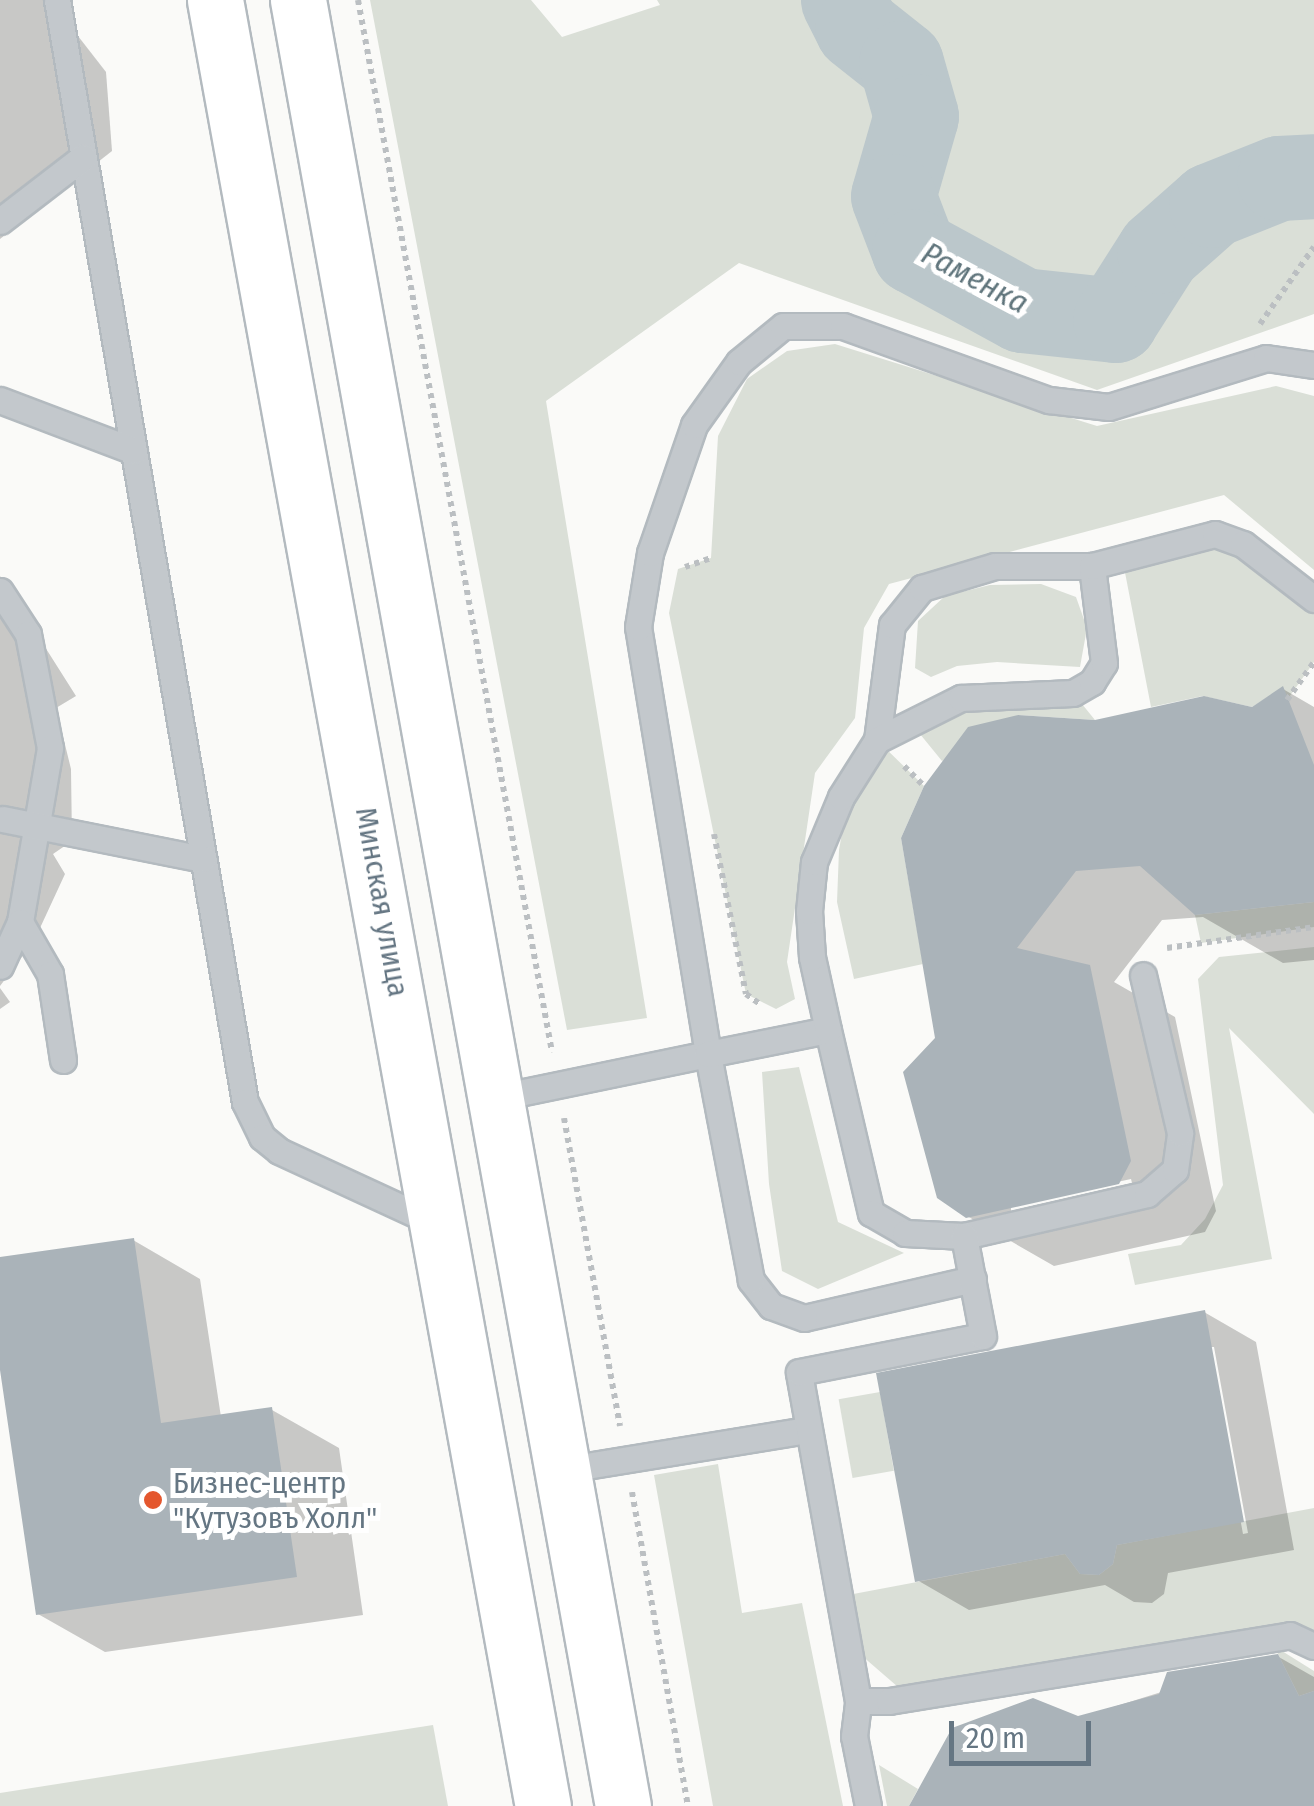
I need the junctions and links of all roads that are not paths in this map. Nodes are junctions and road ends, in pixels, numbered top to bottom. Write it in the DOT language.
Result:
graph roads {
  1 [pos="56,0"];
  2 [pos="215,0"];
  3 [pos="298,0"];
  4 [pos="83,157"];
  5 [pos="0,222"];
  6 [pos="1314,365"];
  7 [pos="0,400"];
  8 [pos="134,451"];
  9 [pos="1092,566"];
  10 [pos="0,590"];
  11 [pos="1314,599"];
  12 [pos="877,740"];
  13 [pos="2,818"];
  14 [pos="40,826"];
  15 [pos="203,859"];
  16 [pos="20,922"];
  17 [pos="0,966"];
  18 [pos="1143,975"];
  19 [pos="828,1030"];
  20 [pos="708,1054"];
  21 [pos="64,1060"];
  22 [pos="495,1098"];
  23 [pos="442,1226"];
  24 [pos="964,1236"];
  25 [pos="972,1280"];
  26 [pos="806,1430"];
  27 [pos="562,1470"];
  28 [pos="1314,1646"];
  29 [pos="858,1701"];
  30 [pos="543,1806"];
  31 [pos="622,1806"];
  32 [pos="868,1806"];
  1 -- 4 [label="lane"];
  2 -- 23 [label="main road, Минская улица"];
  3 -- 22 [label="main road"];
  4 -- 5 [label="lane"];
  4 -- 8 [label="lane"];
  6 -- 20 [label="lane"];
  7 -- 8 [label="lane"];
  8 -- 15 [label="lane"];
  9 -- 11 [label="lane"];
  9 -- 12 [label="lane"];
  9 -- 12 [label="lane"];
  10 -- 14 [label="lane"];
  12 -- 19 [label="lane"];
  13 -- 14 [label="lane"];
  14 -- 15 [label="lane"];
  14 -- 16 [label="lane"];
  15 -- 23 [label="lane"];
  16 -- 17 [label="lane"];
  16 -- 21 [label="lane"];
  18 -- 24 [label="lane"];
  19 -- 20 [label="lane"];
  19 -- 24 [label="lane"];
  20 -- 22 [label="lane"];
  20 -- 25 [label="lane"];
  22 -- 27 [label="main road"];
  23 -- 30 [label="main road, Минская улица"];
  24 -- 25 [label="lane"];
  25 -- 26 [label="lane"];
  26 -- 27 [label="lane"];
  26 -- 29 [label="lane"];
  27 -- 31 [label="main road"];
  28 -- 29 [label="lane"];
  29 -- 32 [label="lane"];
}
